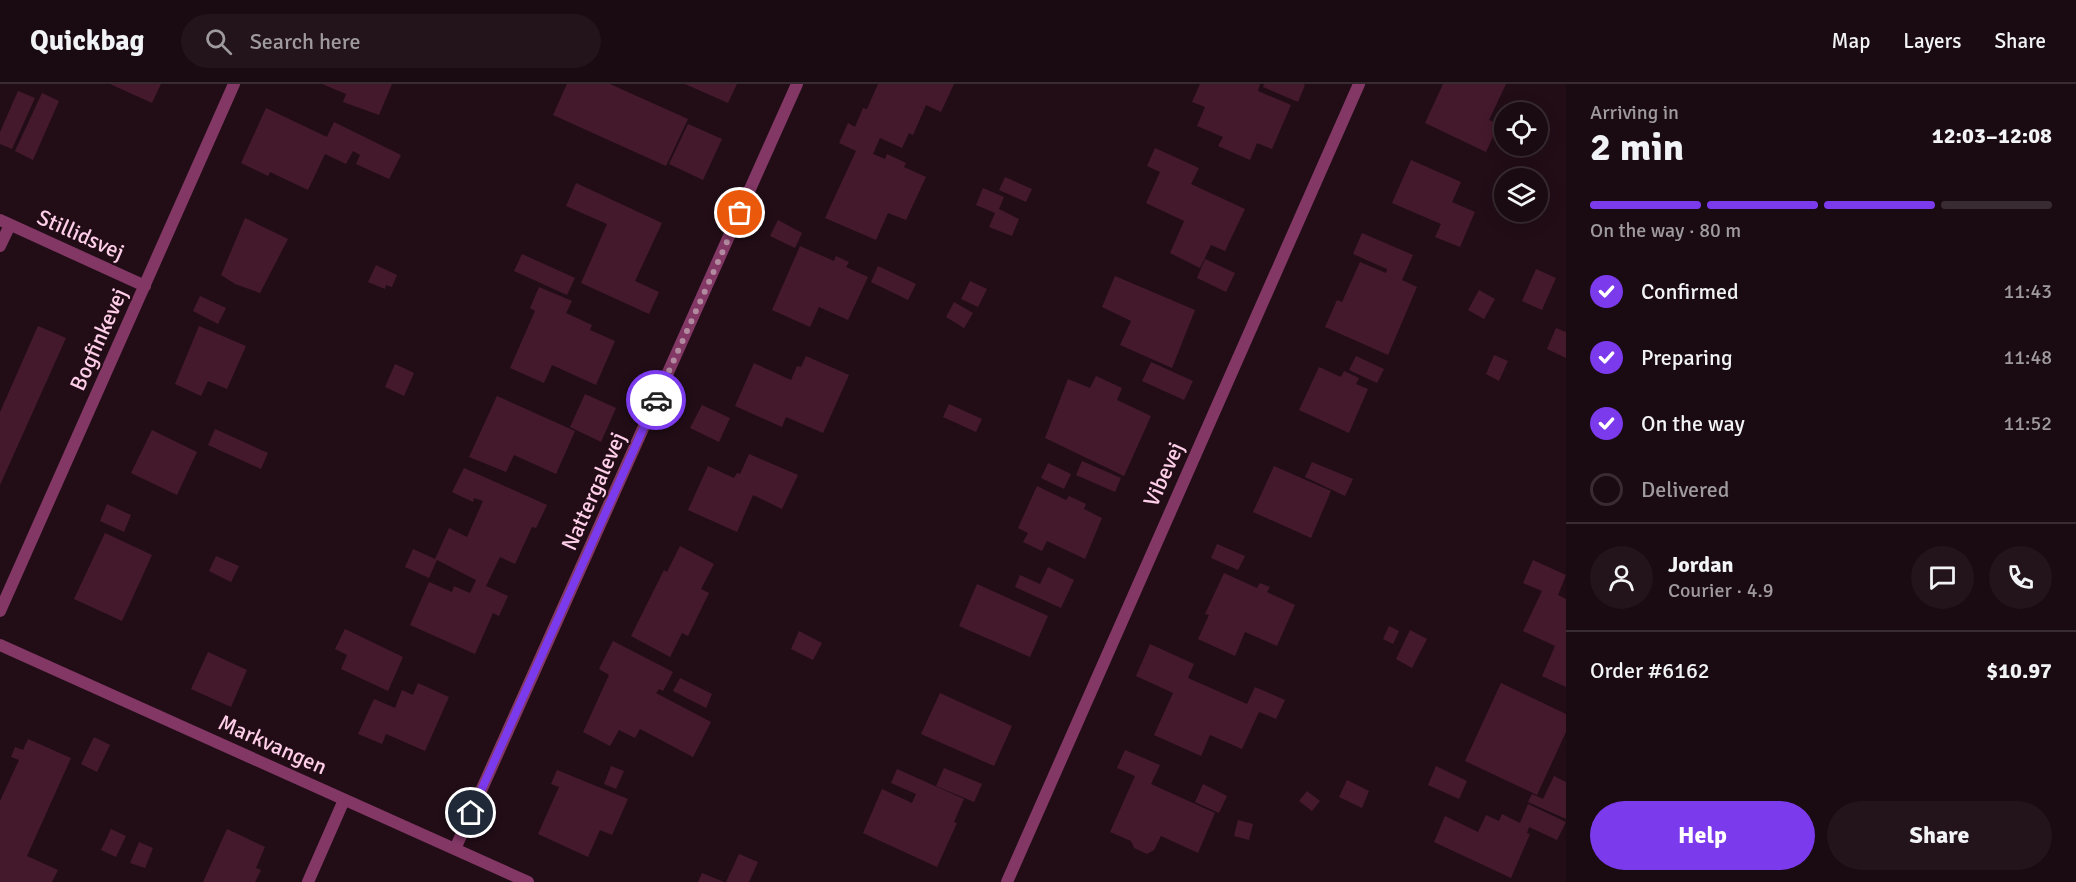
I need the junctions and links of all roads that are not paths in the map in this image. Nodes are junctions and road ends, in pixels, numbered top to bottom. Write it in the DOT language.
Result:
graph roads {
  1 [pos="234,84"];
  2 [pos="797,84"];
  3 [pos="1359,84"];
  4 [pos="5,223"];
  5 [pos="0,246"];
  6 [pos="145,286"];
  7 [pos="0,611"];
  8 [pos="0,645"];
  9 [pos="344,800"];
  10 [pos="455,849"];
  11 [pos="308,882"];
  12 [pos="528,882"];
  13 [pos="1007,882"];
  1 -- 6 [label="street, Bogfinkevej"];
  2 -- 10 [label="street, Nattergalevej"];
  3 -- 13 [label="street, Vibevej"];
  4 -- 5 [label="street"];
  4 -- 6 [label="street, Stillidsvej"];
  6 -- 7 [label="street, Bogfinkevej"];
  8 -- 9 [label="street, Markvangen"];
  9 -- 10 [label="street, Markvangen"];
  9 -- 11 [label="street"];
  10 -- 12 [label="street, Markvangen"];
}
